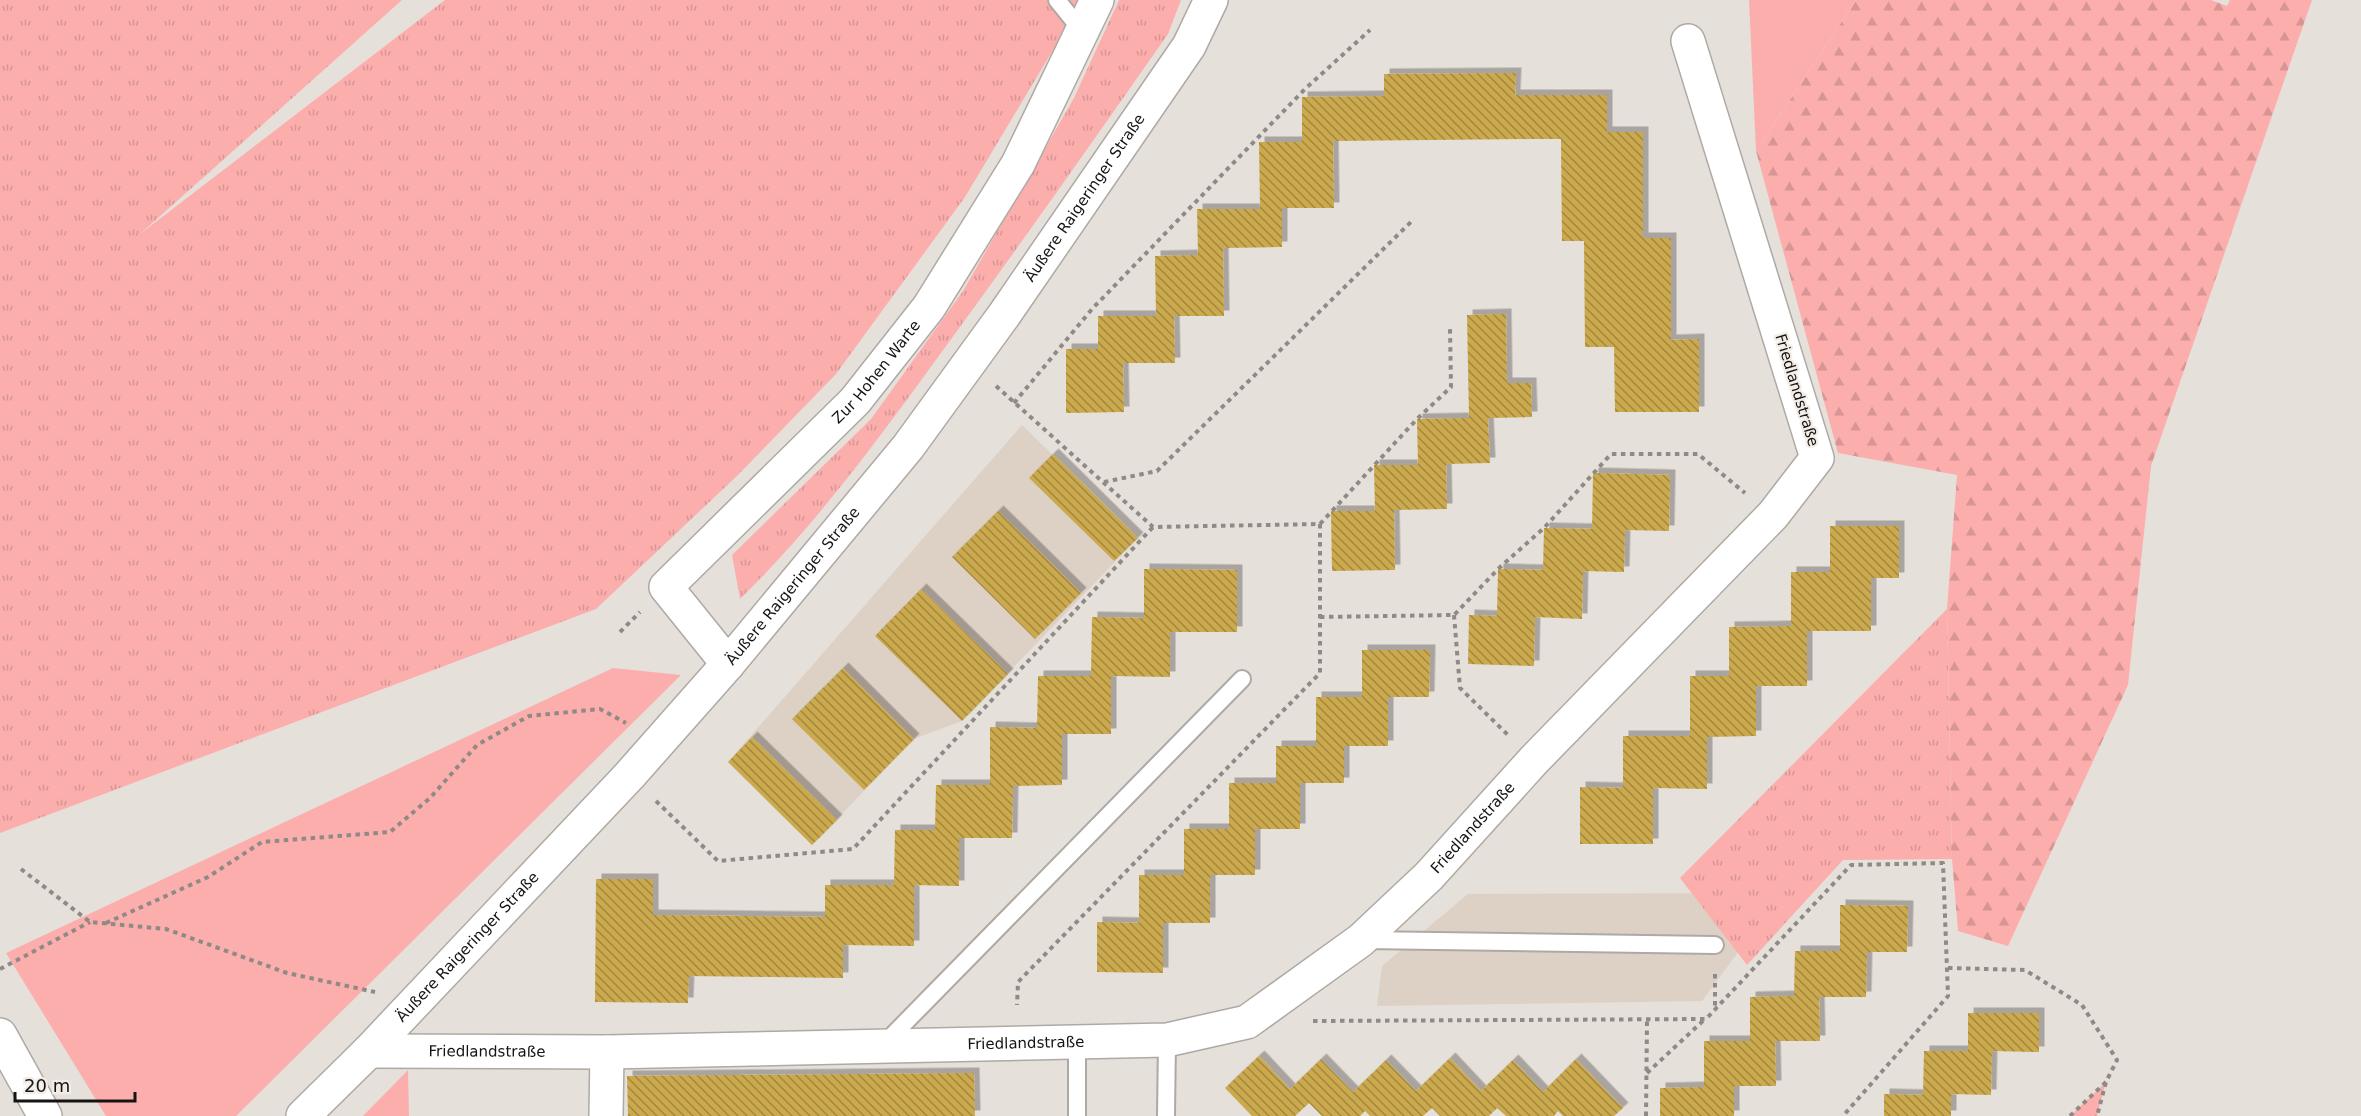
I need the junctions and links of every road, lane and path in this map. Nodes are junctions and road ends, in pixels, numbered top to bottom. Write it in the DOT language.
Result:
graph roads {
  1 [pos="1057,0"];
  2 [pos="1097,0"];
  3 [pos="1211,0"];
  4 [pos="1370,30"];
  5 [pos="1082,31"];
  6 [pos="1688,41"];
  7 [pos="1414,219"];
  8 [pos="1450,328"];
  9 [pos="970,362"];
  10 [pos="1014,403"];
  11 [pos="1103,482"];
  12 [pos="1773,515"];
  13 [pos="1320,524"];
  14 [pos="1153,527"];
  15 [pos="1454,615"];
  16 [pos="1320,617"];
  17 [pos="728,664"];
  18 [pos="1242,679"];
  19 [pos="660,740"];
  20 [pos="1534,760"];
  21 [pos="629,776"];
  22 [pos="21,869"];
  23 [pos="90,922"];
  24 [pos="106,923"];
  25 [pos="1361,940"];
  26 [pos="1714,945"];
  27 [pos="1948,968"];
  28 [pos="0,969"];
  29 [pos="1714,969"];
  30 [pos="417,1002"];
  31 [pos="1715,1009"];
  32 [pos="1706,1018"];
  33 [pos="1647,1019"];
  34 [pos="1305,1021"];
  35 [pos="0,1035"];
  36 [pos="1167,1040"];
  37 [pos="1077,1041"];
  38 [pos="1017,1042"];
  39 [pos="884,1045"];
  40 [pos="369,1051"];
  41 [pos="607,1052"];
  42 [pos="1646,1074"];
  43 [pos="2106,1082"];
  44 [pos="45,1116"];
  45 [pos="303,1116"];
  46 [pos="606,1116"];
  47 [pos="1077,1116"];
  48 [pos="1166,1116"];
  49 [pos="1646,1116"];
  50 [pos="1843,1116"];
  51 [pos="2070,1116"];
  52 [pos="2097,1116"];
  1 -- 5 [label="lane"];
  2 -- 5 [label="street, Zur Hohen Warte"];
  3 -- 9 [label="street, Äußere Raigeringer Straße"];
  4 -- 10 [label="path"];
  5 -- 17 [label="street, Zur Hohen Warte"];
  6 -- 12 [label="street, Friedlandstraße"];
  7 -- 11 [label="path"];
  8 -- 13 [label="path"];
  9 -- 10 [label="path"];
  9 -- 17 [label="street, Äußere Raigeringer Straße"];
  10 -- 11 [label="path"];
  11 -- 14 [label="path"];
  12 -- 15 [label="path"];
  12 -- 20 [label="street, Friedlandstraße"];
  13 -- 14 [label="path"];
  13 -- 16 [label="path"];
  14 -- 21 [label="path"];
  15 -- 16 [label="path"];
  15 -- 20 [label="path"];
  16 -- 38 [label="path"];
  17 -- 19 [label="street, Äußere Raigeringer Straße"];
  18 -- 39 [label="lane"];
  19 -- 21 [label="street, Äußere Raigeringer Straße"];
  19 -- 24 [label="path"];
  20 -- 25 [label="street, Friedlandstraße"];
  21 -- 30 [label="street, Äußere Raigeringer Straße"];
  22 -- 23 [label="path"];
  23 -- 24 [label="path"];
  23 -- 28 [label="path"];
  24 -- 30 [label="path"];
  25 -- 26 [label="lane"];
  25 -- 36 [label="street, Friedlandstraße"];
  27 -- 31 [label="path"];
  27 -- 43 [label="path"];
  27 -- 50 [label="path"];
  29 -- 31 [label="path"];
  30 -- 40 [label="street, Äußere Raigeringer Straße"];
  31 -- 32 [label="path"];
  32 -- 33 [label="path"];
  32 -- 42 [label="path"];
  33 -- 34 [label="path"];
  33 -- 42 [label="path"];
  35 -- 44 [label="street"];
  36 -- 37 [label="street, Friedlandstraße"];
  36 -- 48 [label="lane"];
  37 -- 38 [label="street, Friedlandstraße"];
  37 -- 47 [label="lane"];
  38 -- 39 [label="street, Friedlandstraße"];
  39 -- 41 [label="street, Friedlandstraße"];
  40 -- 41 [label="street, Friedlandstraße"];
  40 -- 45 [label="street, Äußere Raigeringer Straße"];
  41 -- 46 [label="street"];
  42 -- 49 [label="path"];
  43 -- 51 [label="path"];
  43 -- 52 [label="path"];
}
